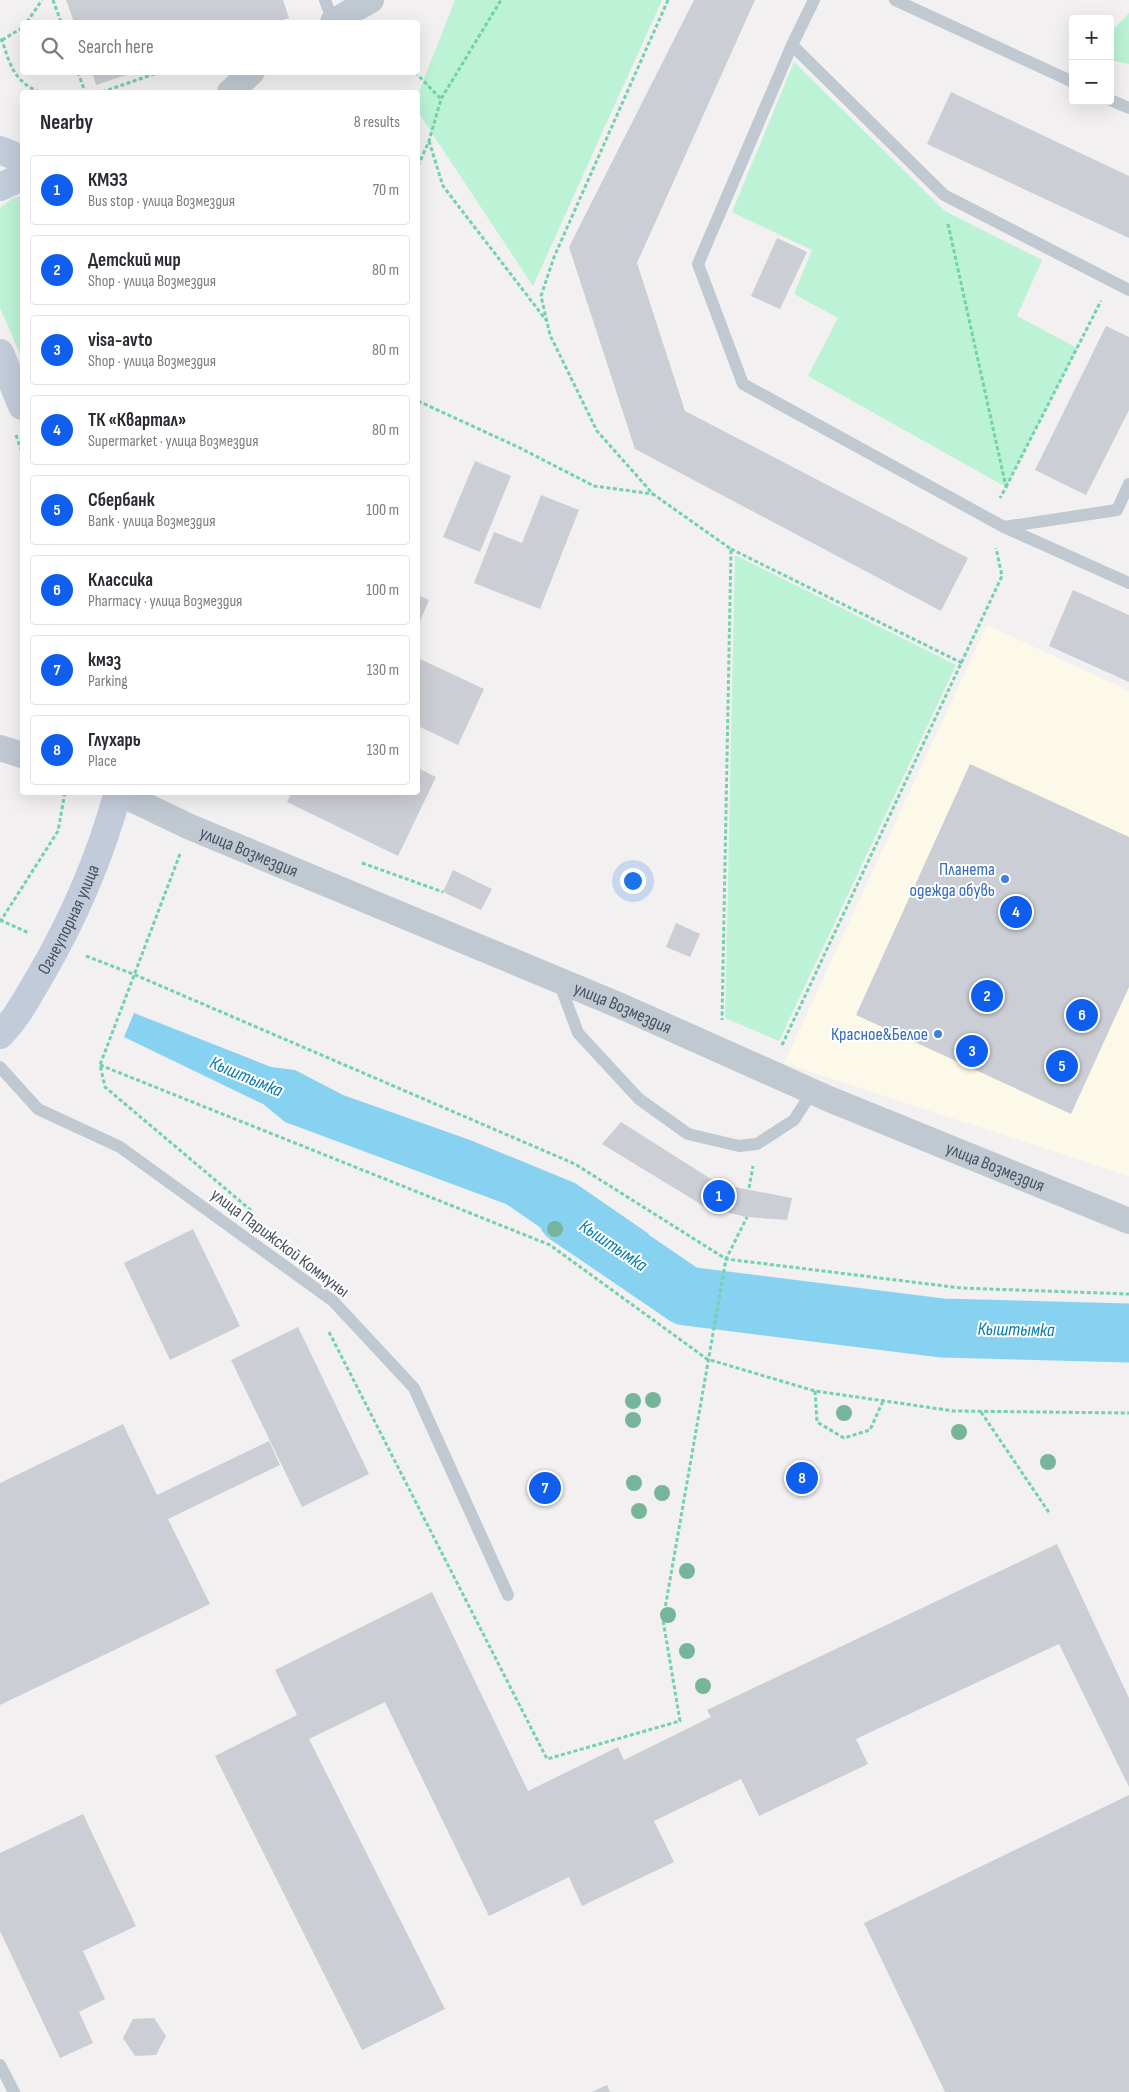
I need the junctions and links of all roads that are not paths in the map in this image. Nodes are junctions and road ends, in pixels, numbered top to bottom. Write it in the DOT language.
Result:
graph roads {
  1 [pos="325,0"];
  2 [pos="371,0"];
  3 [pos="814,0"];
  4 [pos="895,0"];
  5 [pos="332,20"];
  6 [pos="336,20"];
  7 [pos="792,45"];
  8 [pos="1069,80"];
  9 [pos="1114,102"];
  10 [pos="1129,108"];
  11 [pos="0,150"];
  12 [pos="20,158"];
  13 [pos="20,178"];
  14 [pos="0,187"];
  15 [pos="1129,290"];
  16 [pos="0,353"];
  17 [pos="20,401"];
  18 [pos="1129,484"];
  19 [pos="1004,527"];
  20 [pos="1129,583"];
  21 [pos="0,748"];
  22 [pos="20,754"];
  23 [pos="117,795"];
  24 [pos="122,795"];
  25 [pos="559,982"];
  26 [pos="0,1035"];
  27 [pos="0,1067"];
  28 [pos="812,1092"];
  29 [pos="1129,1221"];
  30 [pos="508,1595"];
  31 [pos="0,2066"];
  32 [pos="14,2092"];
  1 -- 5 [label="lane"];
  2 -- 6 [label="street"];
  3 -- 7 [label="lane"];
  4 -- 8 [label="lane"];
  7 -- 15 [label="lane"];
  7 -- 19 [label="lane"];
  9 -- 10 [label="lane"];
  11 -- 12 [label="main road"];
  13 -- 14 [label="main road"];
  16 -- 17 [label="main road"];
  18 -- 19 [label="lane"];
  19 -- 20 [label="lane"];
  21 -- 22 [label="street"];
  23 -- 26 [label="main road, Огнеупорная улица"];
  24 -- 25 [label="street, улица Возмездия"];
  25 -- 28 [label="street, улица Возмездия"];
  25 -- 28 [label="lane"];
  27 -- 30 [label="lane, улица Парижской Коммуны"];
  28 -- 29 [label="street, улица Возмездия"];
  31 -- 32 [label="lane"];
}
